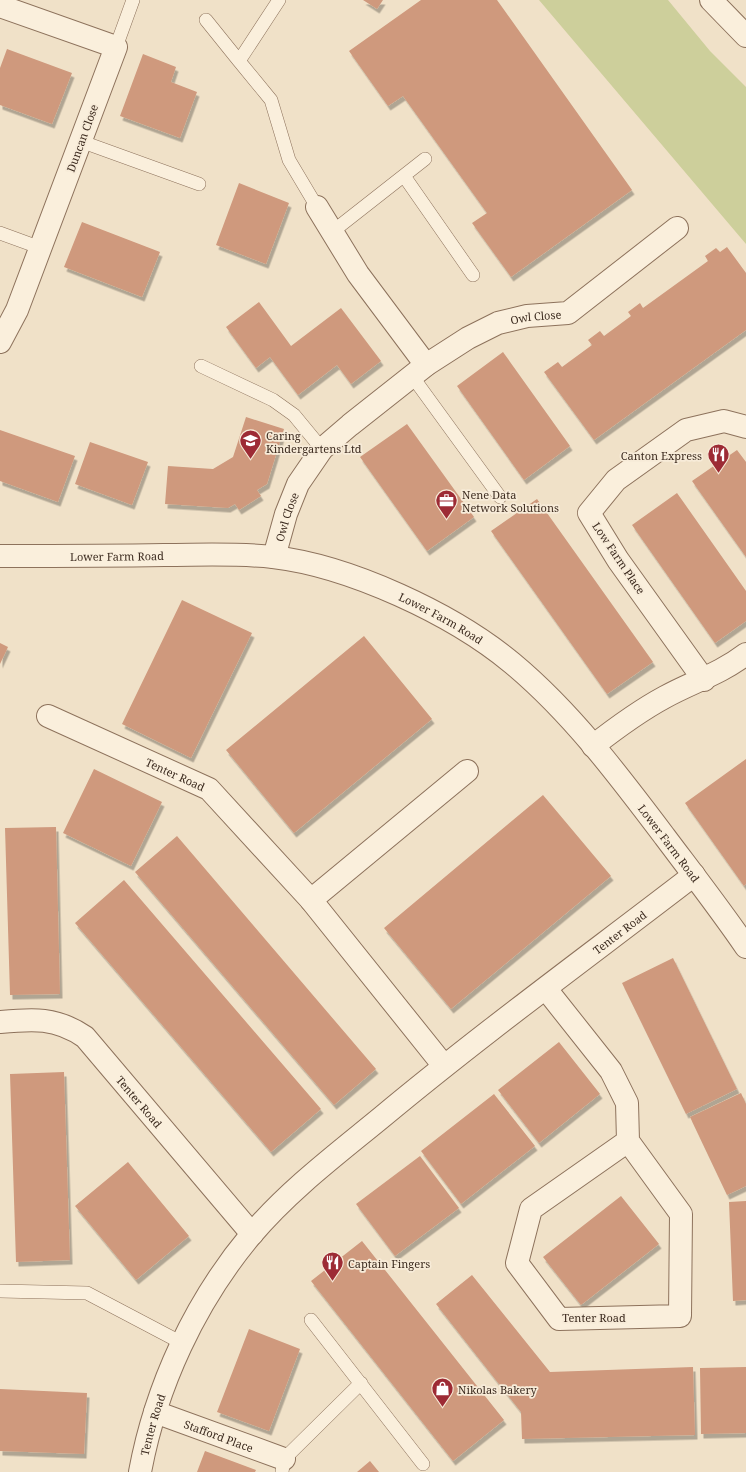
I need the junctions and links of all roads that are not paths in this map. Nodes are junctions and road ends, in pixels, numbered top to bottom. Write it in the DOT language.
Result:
graph roads {
  1 [pos="133,0"];
  2 [pos="279,0"];
  3 [pos="710,0"];
  4 [pos="0,6"];
  5 [pos="206,20"];
  6 [pos="746,36"];
  7 [pos="116,46"];
  8 [pos="239,61"];
  9 [pos="80,141"];
  10 [pos="425,159"];
  11 [pos="404,176"];
  12 [pos="199,184"];
  13 [pos="316,207"];
  14 [pos="676,228"];
  15 [pos="332,232"];
  16 [pos="0,233"];
  17 [pos="41,248"];
  18 [pos="473,275"];
  19 [pos="0,342"];
  20 [pos="202,366"];
  21 [pos="419,371"];
  22 [pos="746,427"];
  23 [pos="322,449"];
  24 [pos="500,497"];
  25 [pos="0,556"];
  26 [pos="274,557"];
  27 [pos="746,654"];
  28 [pos="704,680"];
  29 [pos="48,716"];
  30 [pos="593,746"];
  31 [pos="467,771"];
  32 [pos="694,875"];
  33 [pos="311,900"];
  34 [pos="746,947"];
  35 [pos="546,989"];
  36 [pos="0,1022"];
  37 [pos="444,1066"];
  38 [pos="628,1141"];
  39 [pos="252,1234"];
  40 [pos="0,1291"];
  41 [pos="311,1320"];
  42 [pos="182,1344"];
  43 [pos="361,1383"];
  44 [pos="155,1412"];
  45 [pos="424,1464"];
  46 [pos="283,1465"];
  47 [pos="140,1472"];
  1 -- 7 [label="lane"];
  2 -- 8 [label="lane"];
  3 -- 6 [label="street"];
  4 -- 7 [label="street"];
  5 -- 8 [label="lane"];
  7 -- 9 [label="street, Duncan Close"];
  8 -- 13 [label="lane"];
  9 -- 12 [label="lane"];
  9 -- 17 [label="street, Duncan Close"];
  10 -- 11 [label="lane"];
  11 -- 15 [label="lane"];
  11 -- 18 [label="lane"];
  13 -- 15 [label="street"];
  14 -- 21 [label="street, Owl Close"];
  15 -- 21 [label="street"];
  16 -- 17 [label="lane"];
  17 -- 19 [label="street, Duncan Close"];
  20 -- 23 [label="lane"];
  21 -- 23 [label="street, Owl Close"];
  21 -- 24 [label="lane"];
  22 -- 28 [label="street, Low Farm Place"];
  23 -- 26 [label="street, Owl Close"];
  25 -- 26 [label="street, Lower Farm Road"];
  26 -- 30 [label="street, Lower Farm Road"];
  27 -- 28 [label="street"];
  28 -- 30 [label="street"];
  29 -- 33 [label="street, Tenter Road"];
  30 -- 32 [label="street, Lower Farm Road"];
  31 -- 33 [label="street"];
  32 -- 34 [label="street, Lower Farm Road"];
  32 -- 35 [label="street, Tenter Road"];
  33 -- 37 [label="street, Tenter Road"];
  35 -- 37 [label="street, Tenter Road"];
  35 -- 38 [label="street"];
  36 -- 39 [label="street, Tenter Road"];
  37 -- 39 [label="street, Tenter Road"];
  38 -- 38 [label="street, Tenter Road"];
  39 -- 42 [label="street, Tenter Road"];
  40 -- 42 [label="lane"];
  41 -- 43 [label="lane"];
  42 -- 44 [label="street, Tenter Road"];
  43 -- 45 [label="lane"];
  43 -- 46 [label="lane"];
  44 -- 46 [label="street, Stafford Place"];
  44 -- 47 [label="street, Tenter Road"];
}
